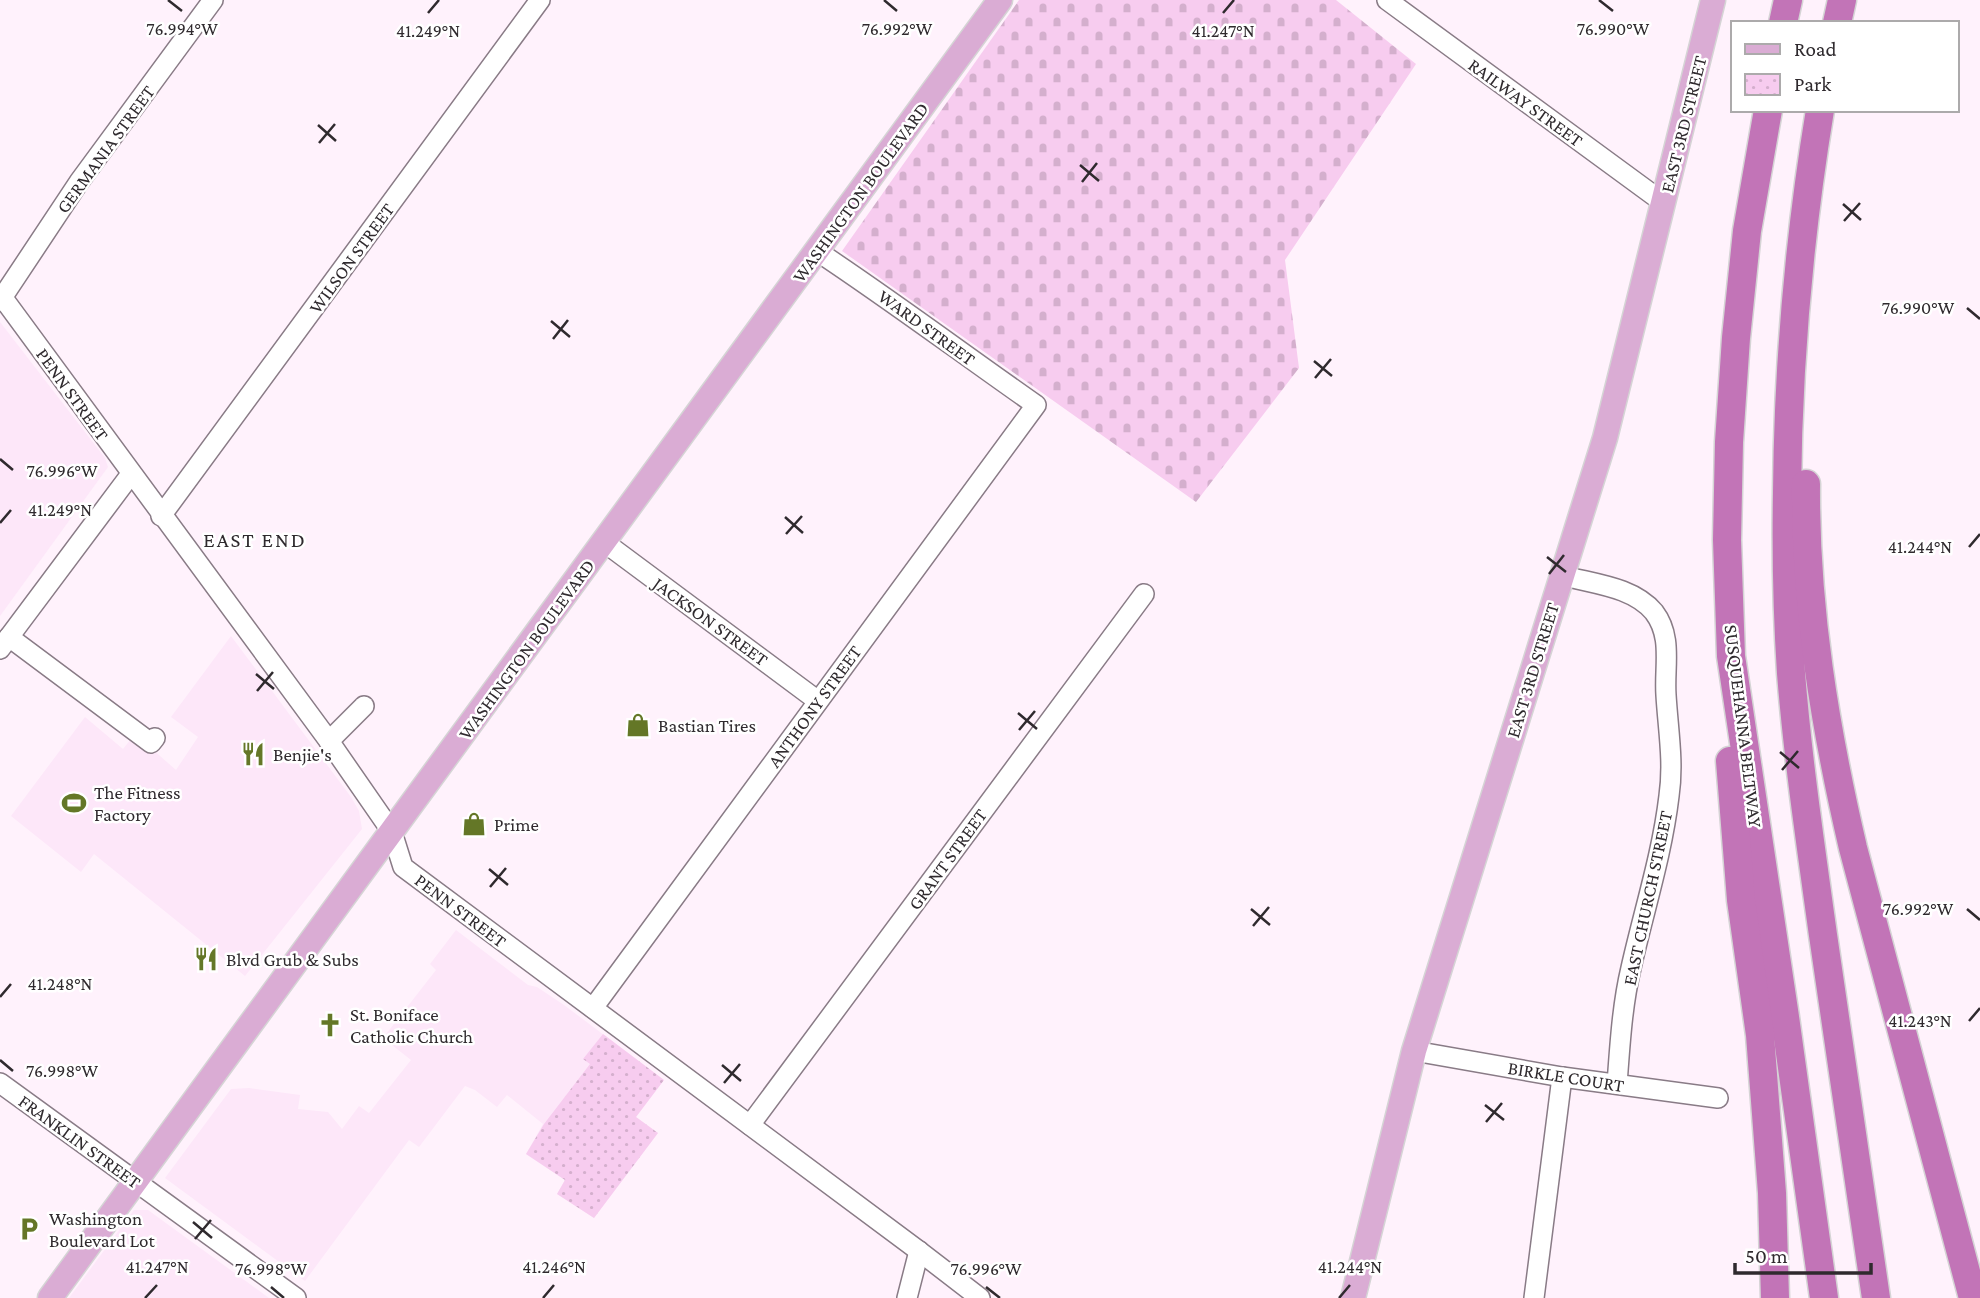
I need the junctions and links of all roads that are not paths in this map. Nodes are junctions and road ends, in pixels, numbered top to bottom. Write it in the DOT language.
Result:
graph roads {
  1 [pos="213,0"];
  2 [pos="540,0"];
  3 [pos="1000,0"];
  4 [pos="1387,0"];
  5 [pos="1713,0"];
  6 [pos="1788,0"];
  7 [pos="1842,0"];
  8 [pos="1783,21"];
  9 [pos="1837,21"];
  10 [pos="1768,112"];
  11 [pos="1820,112"];
  12 [pos="1808,182"];
  13 [pos="1664,203"];
  14 [pos="817,250"];
  15 [pos="1,298"];
  16 [pos="1036,405"];
  17 [pos="131,474"];
  18 [pos="161,516"];
  19 [pos="604,542"];
  20 [pos="1562,575"];
  21 [pos="1144,594"];
  22 [pos="7,639"];
  23 [pos="1731,656"];
  24 [pos="818,701"];
  25 [pos="364,706"];
  26 [pos="328,741"];
  27 [pos="391,832"];
  28 [pos="593,1007"];
  29 [pos="1413,1051"];
  30 [pos="1562,1077"];
  31 [pos="0,1083"];
  32 [pos="1617,1084"];
  33 [pos="1718,1098"];
  34 [pos="750,1125"];
  35 [pos="136,1182"];
  36 [pos="919,1251"];
  37 [pos="50,1298"];
  38 [pos="296,1298"];
  39 [pos="907,1298"];
  40 [pos="980,1298"];
  41 [pos="1353,1298"];
  42 [pos="1534,1298"];
  43 [pos="1775,1298"];
  44 [pos="1824,1298"];
  45 [pos="1876,1298"];
  46 [pos="1973,1298"];
  1 -- 15 [label="street, GERMANIA STREET"];
  2 -- 18 [label="street, WILSON STREET"];
  3 -- 14 [label="main road, WASHINGTON BOULEVARD"];
  4 -- 13 [label="street, RAILWAY STREET"];
  5 -- 13 [label="main road, EAST 3RD STREET"];
  6 -- 8 [label="highway"];
  7 -- 9 [label="highway"];
  10 -- 23 [label="highway, SUSQUEHANNA BELTWAY"];
  11 -- 12 [label="highway"];
  12 -- 45 [label="highway"];
  12 -- 46 [label="highway"];
  13 -- 20 [label="main road, EAST 3RD STREET"];
  14 -- 16 [label="street, WARD STREET"];
  14 -- 19 [label="main road, WASHINGTON BOULEVARD"];
  15 -- 17 [label="street, PENN STREET"];
  16 -- 24 [label="street, ANTHONY STREET"];
  17 -- 18 [label="street, PENN STREET"];
  17 -- 22 [label="street"];
  18 -- 26 [label="street, PENN STREET"];
  19 -- 24 [label="street, JACKSON STREET"];
  19 -- 27 [label="main road, WASHINGTON BOULEVARD"];
  20 -- 29 [label="main road, EAST 3RD STREET"];
  20 -- 32 [label="street, EAST CHURCH STREET"];
  21 -- 34 [label="street, GRANT STREET"];
  22 -- 22 [label="street"];
  23 -- 43 [label="highway"];
  23 -- 44 [label="highway, SUSQUEHANNA BELTWAY"];
  24 -- 28 [label="street, ANTHONY STREET"];
  25 -- 26 [label="street"];
  26 -- 27 [label="street, PENN STREET"];
  27 -- 28 [label="street, PENN STREET"];
  27 -- 35 [label="main road, WASHINGTON BOULEVARD"];
  28 -- 34 [label="street, PENN STREET"];
  29 -- 30 [label="street, BIRKLE COURT"];
  29 -- 41 [label="main road, EAST 3RD STREET"];
  30 -- 32 [label="street, BIRKLE COURT"];
  30 -- 42 [label="street"];
  31 -- 35 [label="street, FRANKLIN STREET"];
  32 -- 33 [label="street, BIRKLE COURT"];
  34 -- 36 [label="street, PENN STREET"];
  35 -- 37 [label="main road, WASHINGTON BOULEVARD"];
  35 -- 38 [label="street, FRANKLIN STREET"];
  36 -- 39 [label="street"];
  36 -- 40 [label="street, PENN STREET"];
}
